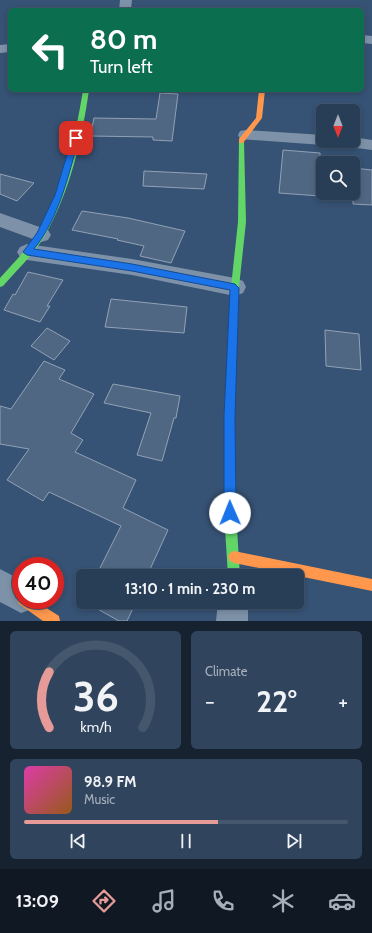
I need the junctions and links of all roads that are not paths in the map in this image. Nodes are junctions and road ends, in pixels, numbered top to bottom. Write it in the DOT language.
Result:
graph roads {
  1 [pos="86,92"];
  2 [pos="262,92"];
  3 [pos="246,135"];
  4 [pos="316,140"];
  5 [pos="360,144"];
  6 [pos="372,145"];
  7 [pos="0,220"];
  8 [pos="41,235"];
  9 [pos="27,252"];
  10 [pos="0,284"];
  11 [pos="235,288"];
  12 [pos="234,557"];
  13 [pos="234,569"];
  14 [pos="0,584"];
  15 [pos="372,584"];
  16 [pos="12,592"];
  17 [pos="37,609"];
  18 [pos="233,609"];
  19 [pos="54,621"];
  20 [pos="232,621"];
  1 -- 8 [label="street"];
  2 -- 3 [label="street"];
  3 -- 4 [label="street"];
  3 -- 11 [label="street"];
  5 -- 6 [label="street"];
  7 -- 8 [label="street"];
  8 -- 9 [label="street"];
  9 -- 10 [label="street"];
  9 -- 11 [label="street"];
  11 -- 12 [label="street"];
  12 -- 13 [label="street"];
  12 -- 15 [label="street"];
  14 -- 16 [label="street"];
  17 -- 19 [label="street"];
  18 -- 20 [label="street"];
}
